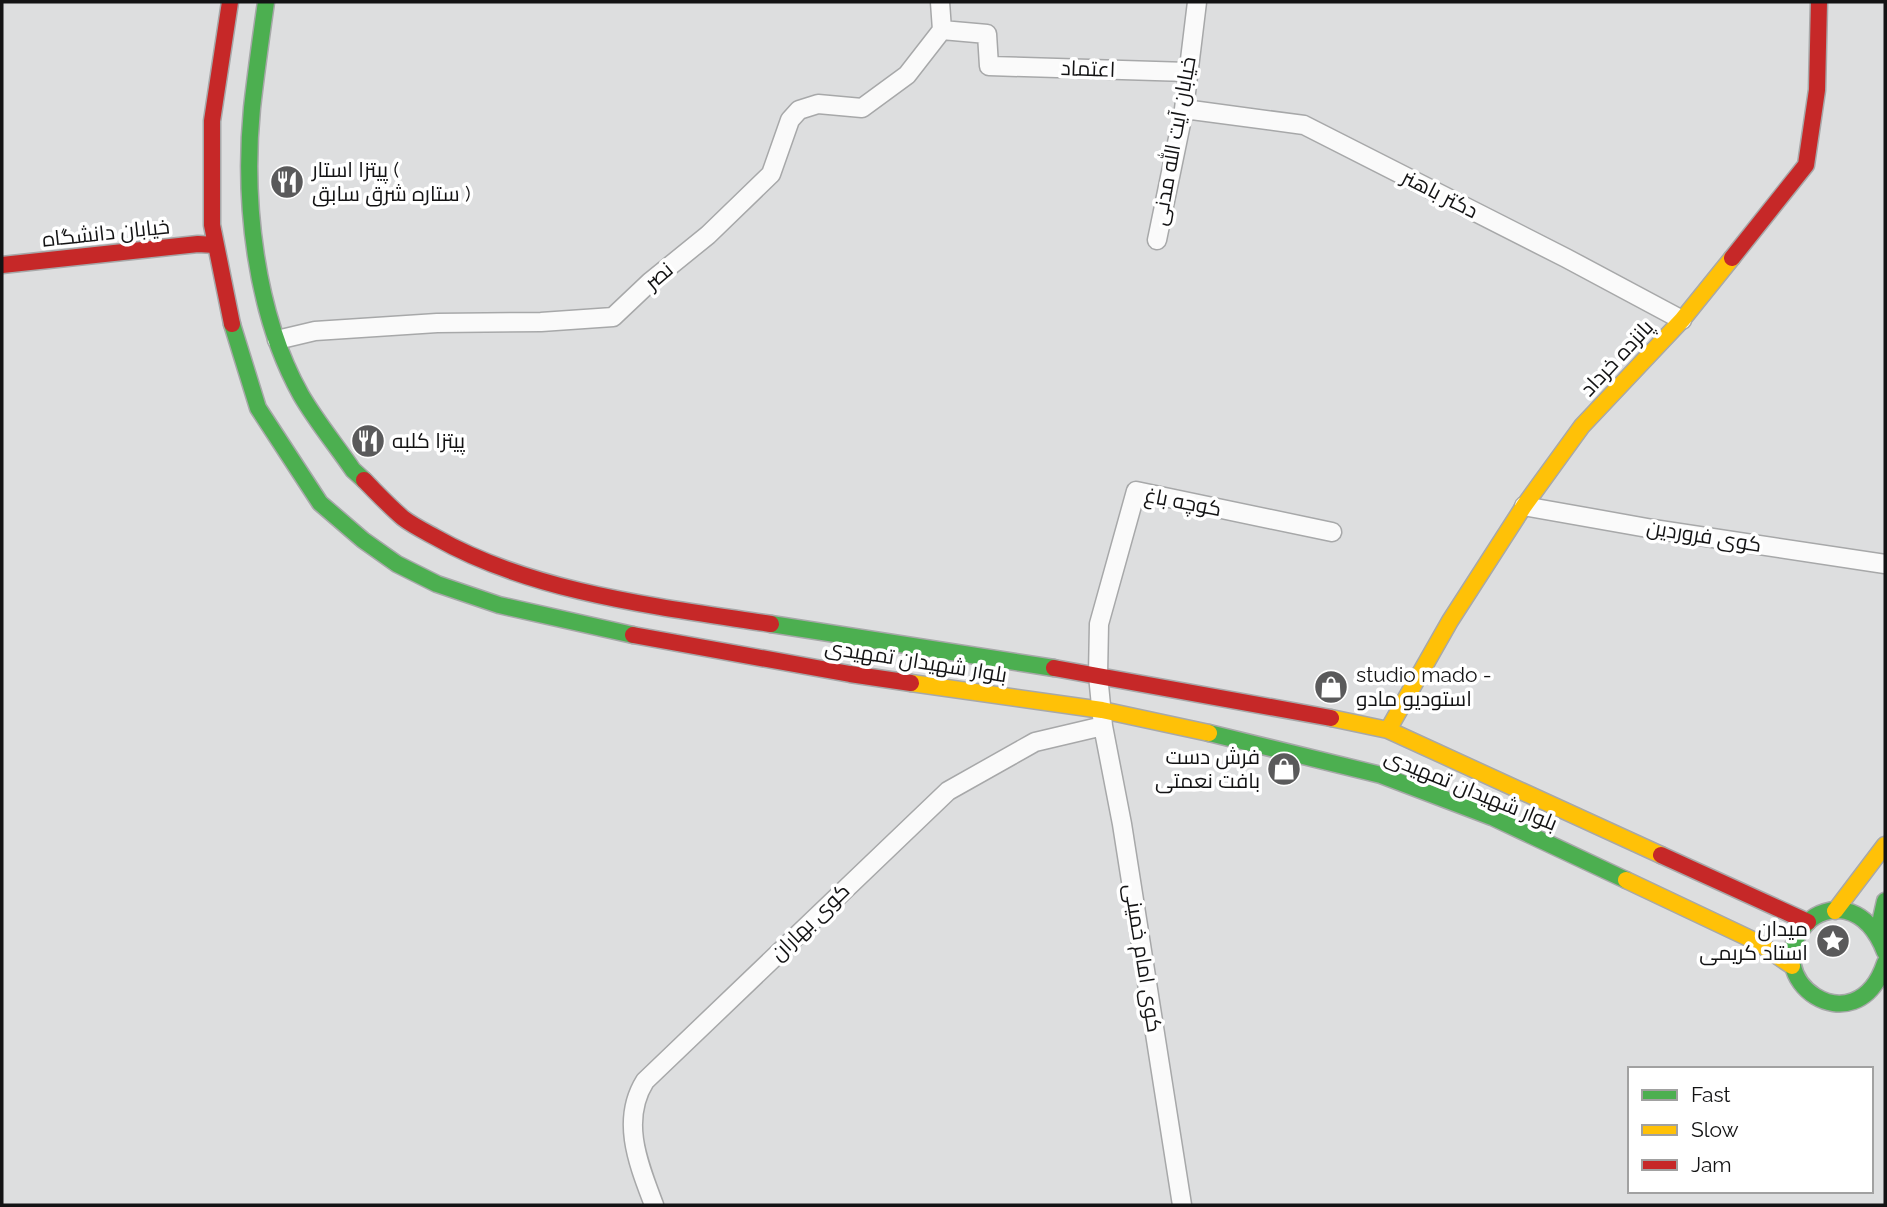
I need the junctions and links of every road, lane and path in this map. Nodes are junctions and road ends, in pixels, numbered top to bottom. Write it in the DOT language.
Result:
graph roads {
  1 [pos="230,2"];
  2 [pos="266,2"];
  3 [pos="940,2"];
  4 [pos="1197,2"];
  5 [pos="1819,2"];
  6 [pos="942,30"];
  7 [pos="1188,72"];
  8 [pos="1184,109"];
  9 [pos="212,143"];
  10 [pos="251,143"];
  11 [pos="240,217"];
  12 [pos="212,225"];
  13 [pos="1157,240"];
  14 [pos="215,245"];
  15 [pos="2,265"];
  16 [pos="1682,320"];
  17 [pos="278,340"];
  18 [pos="1524,506"];
  19 [pos="1332,532"];
  20 [pos="1885,564"];
  21 [pos="1098,675"];
  22 [pos="1102,718"];
  23 [pos="1388,730"];
  24 [pos="1885,845"];
  25 [pos="1885,901"];
  26 [pos="1835,911"];
  27 [pos="1808,922"];
  28 [pos="1878,932"];
  29 [pos="1885,951"];
  30 [pos="1885,963"];
  31 [pos="1792,966"];
  32 [pos="654,1205"];
  33 [pos="1182,1205"];
  1 -- 9 [label="main road, بلوار شهیدان تمهیدی"];
  2 -- 10 [label="main road, بلوار شهیدان تمهیدی"];
  3 -- 6 [label="street"];
  4 -- 7 [label="street, خیابان آیت الله مدنی"];
  5 -- 16 [label="main road, پانزده خرداد"];
  6 -- 7 [label="street, اعتماد"];
  6 -- 17 [label="street, نصر"];
  7 -- 8 [label="street, خیابان آیت الله مدنی"];
  8 -- 13 [label="street, خیابان آیت الله مدنی"];
  8 -- 16 [label="street, دکتر باهنر"];
  9 -- 10 [label="main road"];
  9 -- 12 [label="main road, بلوار شهیدان تمهیدی"];
  10 -- 11 [label="main road, بلوار شهیدان تمهیدی"];
  11 -- 12 [label="main road"];
  11 -- 17 [label="main road, بلوار شهیدان تمهیدی"];
  12 -- 14 [label="main road, بلوار شهیدان تمهیدی"];
  14 -- 15 [label="main road, خیابان دانشگاه"];
  14 -- 22 [label="main road, بلوار شهیدان تمهیدی"];
  16 -- 18 [label="main road, پانزده خرداد"];
  17 -- 21 [label="main road, بلوار شهیدان تمهیدی"];
  18 -- 20 [label="street, کوی فروردین"];
  18 -- 23 [label="main road, پانزده خرداد"];
  19 -- 21 [label="street, کوچه باغ"];
  21 -- 22 [label="street, کوی امام خمینی"];
  21 -- 23 [label="main road, بلوار شهیدان تمهیدی"];
  22 -- 31 [label="main road, بلوار شهیدان تمهیدی"];
  22 -- 32 [label="street, کوی بهاران"];
  22 -- 33 [label="street, کوی امام خمینی"];
  23 -- 27 [label="main road, بلوار شهیدان تمهیدی"];
  24 -- 26 [label="main road"];
  25 -- 28 [label="main road"];
  26 -- 27 [label="main road"];
  26 -- 28 [label="main road"];
  27 -- 31 [label="main road"];
  28 -- 29 [label="main road"];
  30 -- 31 [label="main road"];
}
